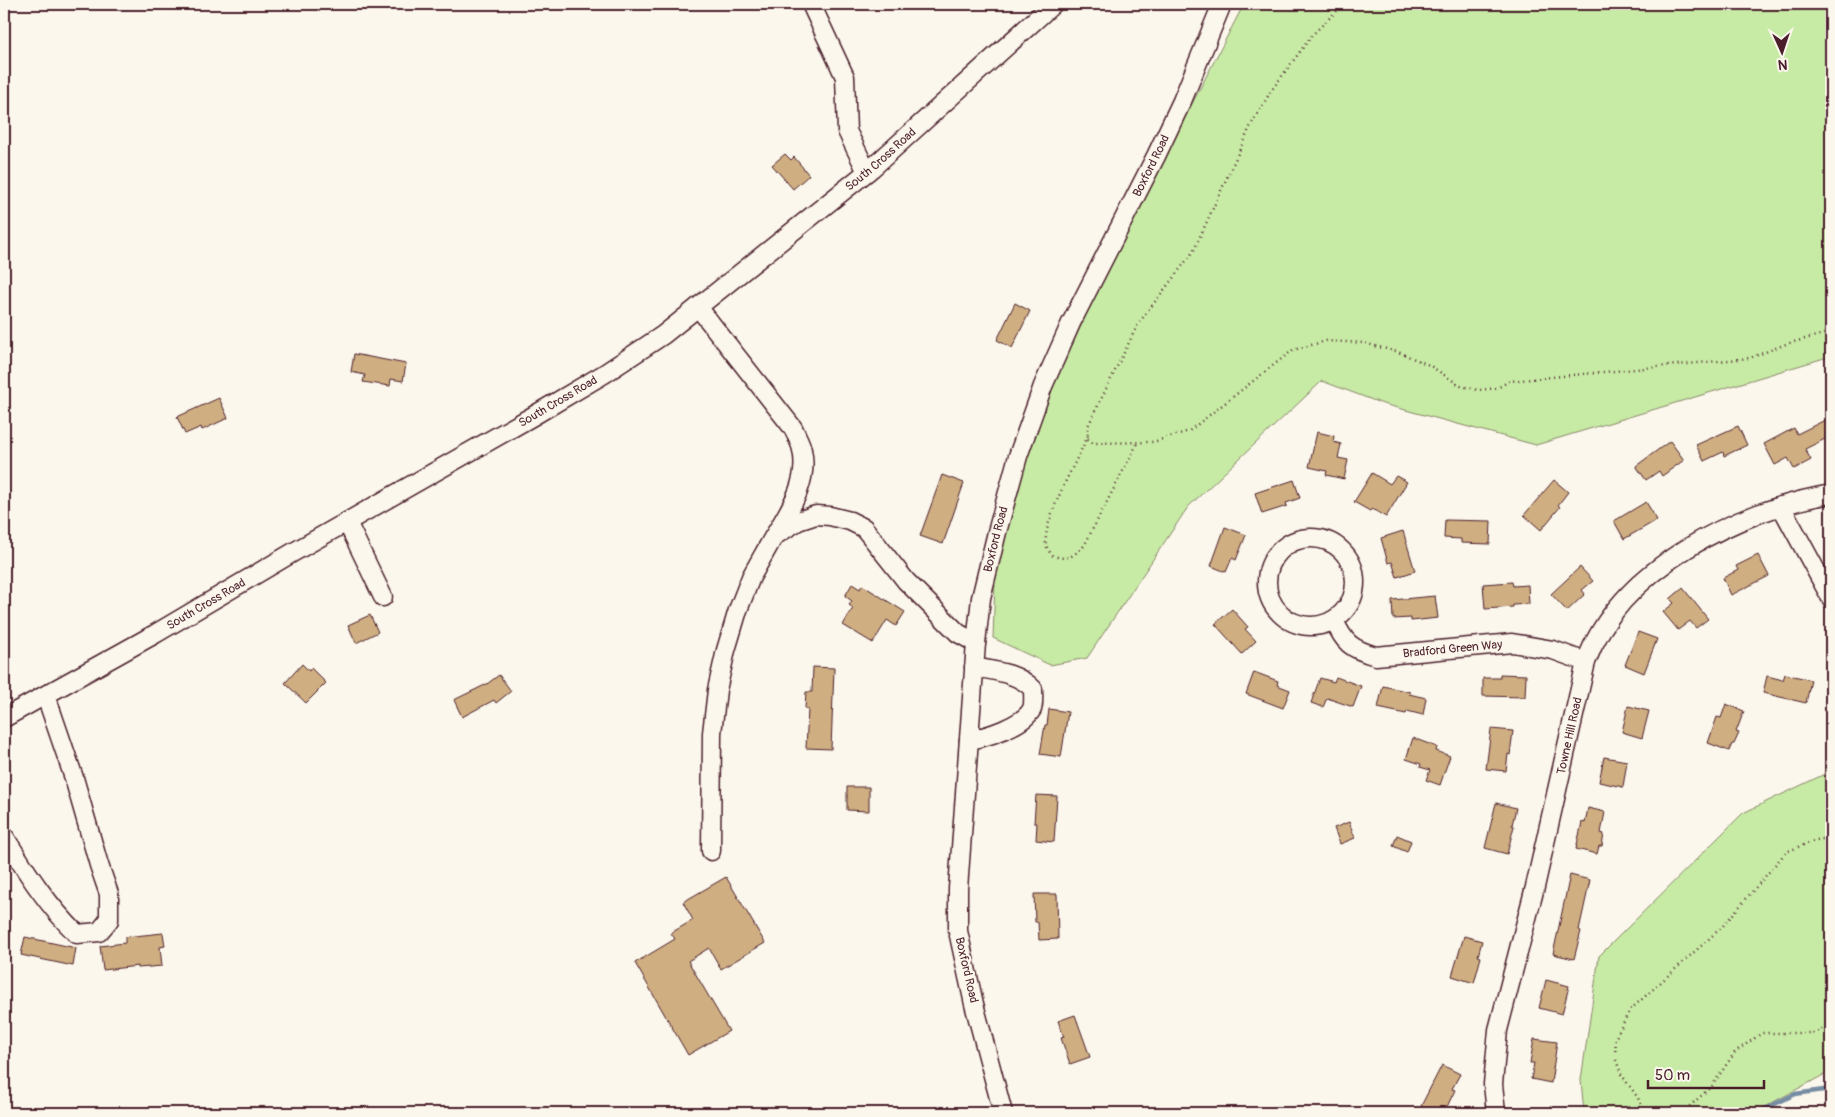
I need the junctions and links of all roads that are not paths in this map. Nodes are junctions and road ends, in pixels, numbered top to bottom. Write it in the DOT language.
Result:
graph roads {
  1 [pos="811,4"];
  2 [pos="1053,4"];
  3 [pos="1222,4"];
  4 [pos="867,172"];
  5 [pos="698,307"];
  6 [pos="1831,494"];
  7 [pos="1781,506"];
  8 [pos="347,522"];
  9 [pos="774,536"];
  10 [pos="383,597"];
  11 [pos="1831,598"];
  12 [pos="1334,620"];
  13 [pos="976,644"];
  14 [pos="1586,662"];
  15 [pos="974,667"];
  16 [pos="46,696"];
  17 [pos="4,718"];
  18 [pos="969,740"];
  19 [pos="4,836"];
  20 [pos="711,851"];
  21 [pos="1003,1113"];
  22 [pos="1496,1113"];
  1 -- 4 [label="street"];
  2 -- 4 [label="street, South Cross Road"];
  3 -- 13 [label="street, Boxford Road"];
  4 -- 5 [label="street, South Cross Road"];
  5 -- 8 [label="street, South Cross Road"];
  5 -- 9 [label="street"];
  6 -- 7 [label="street, Towne Hill Road"];
  7 -- 11 [label="street"];
  7 -- 14 [label="street, Towne Hill Road"];
  8 -- 10 [label="street"];
  8 -- 16 [label="street, South Cross Road"];
  9 -- 13 [label="street"];
  9 -- 20 [label="street"];
  12 -- 12 [label="street"];
  12 -- 14 [label="street, Bradford Green Way"];
  13 -- 15 [label="street, Boxford Road"];
  14 -- 22 [label="street, Towne Hill Road"];
  15 -- 18 [label="street, Boxford Road"];
  15 -- 18 [label="street"];
  16 -- 17 [label="street, South Cross Road"];
  16 -- 19 [label="street"];
  18 -- 21 [label="street, Boxford Road"];
}
